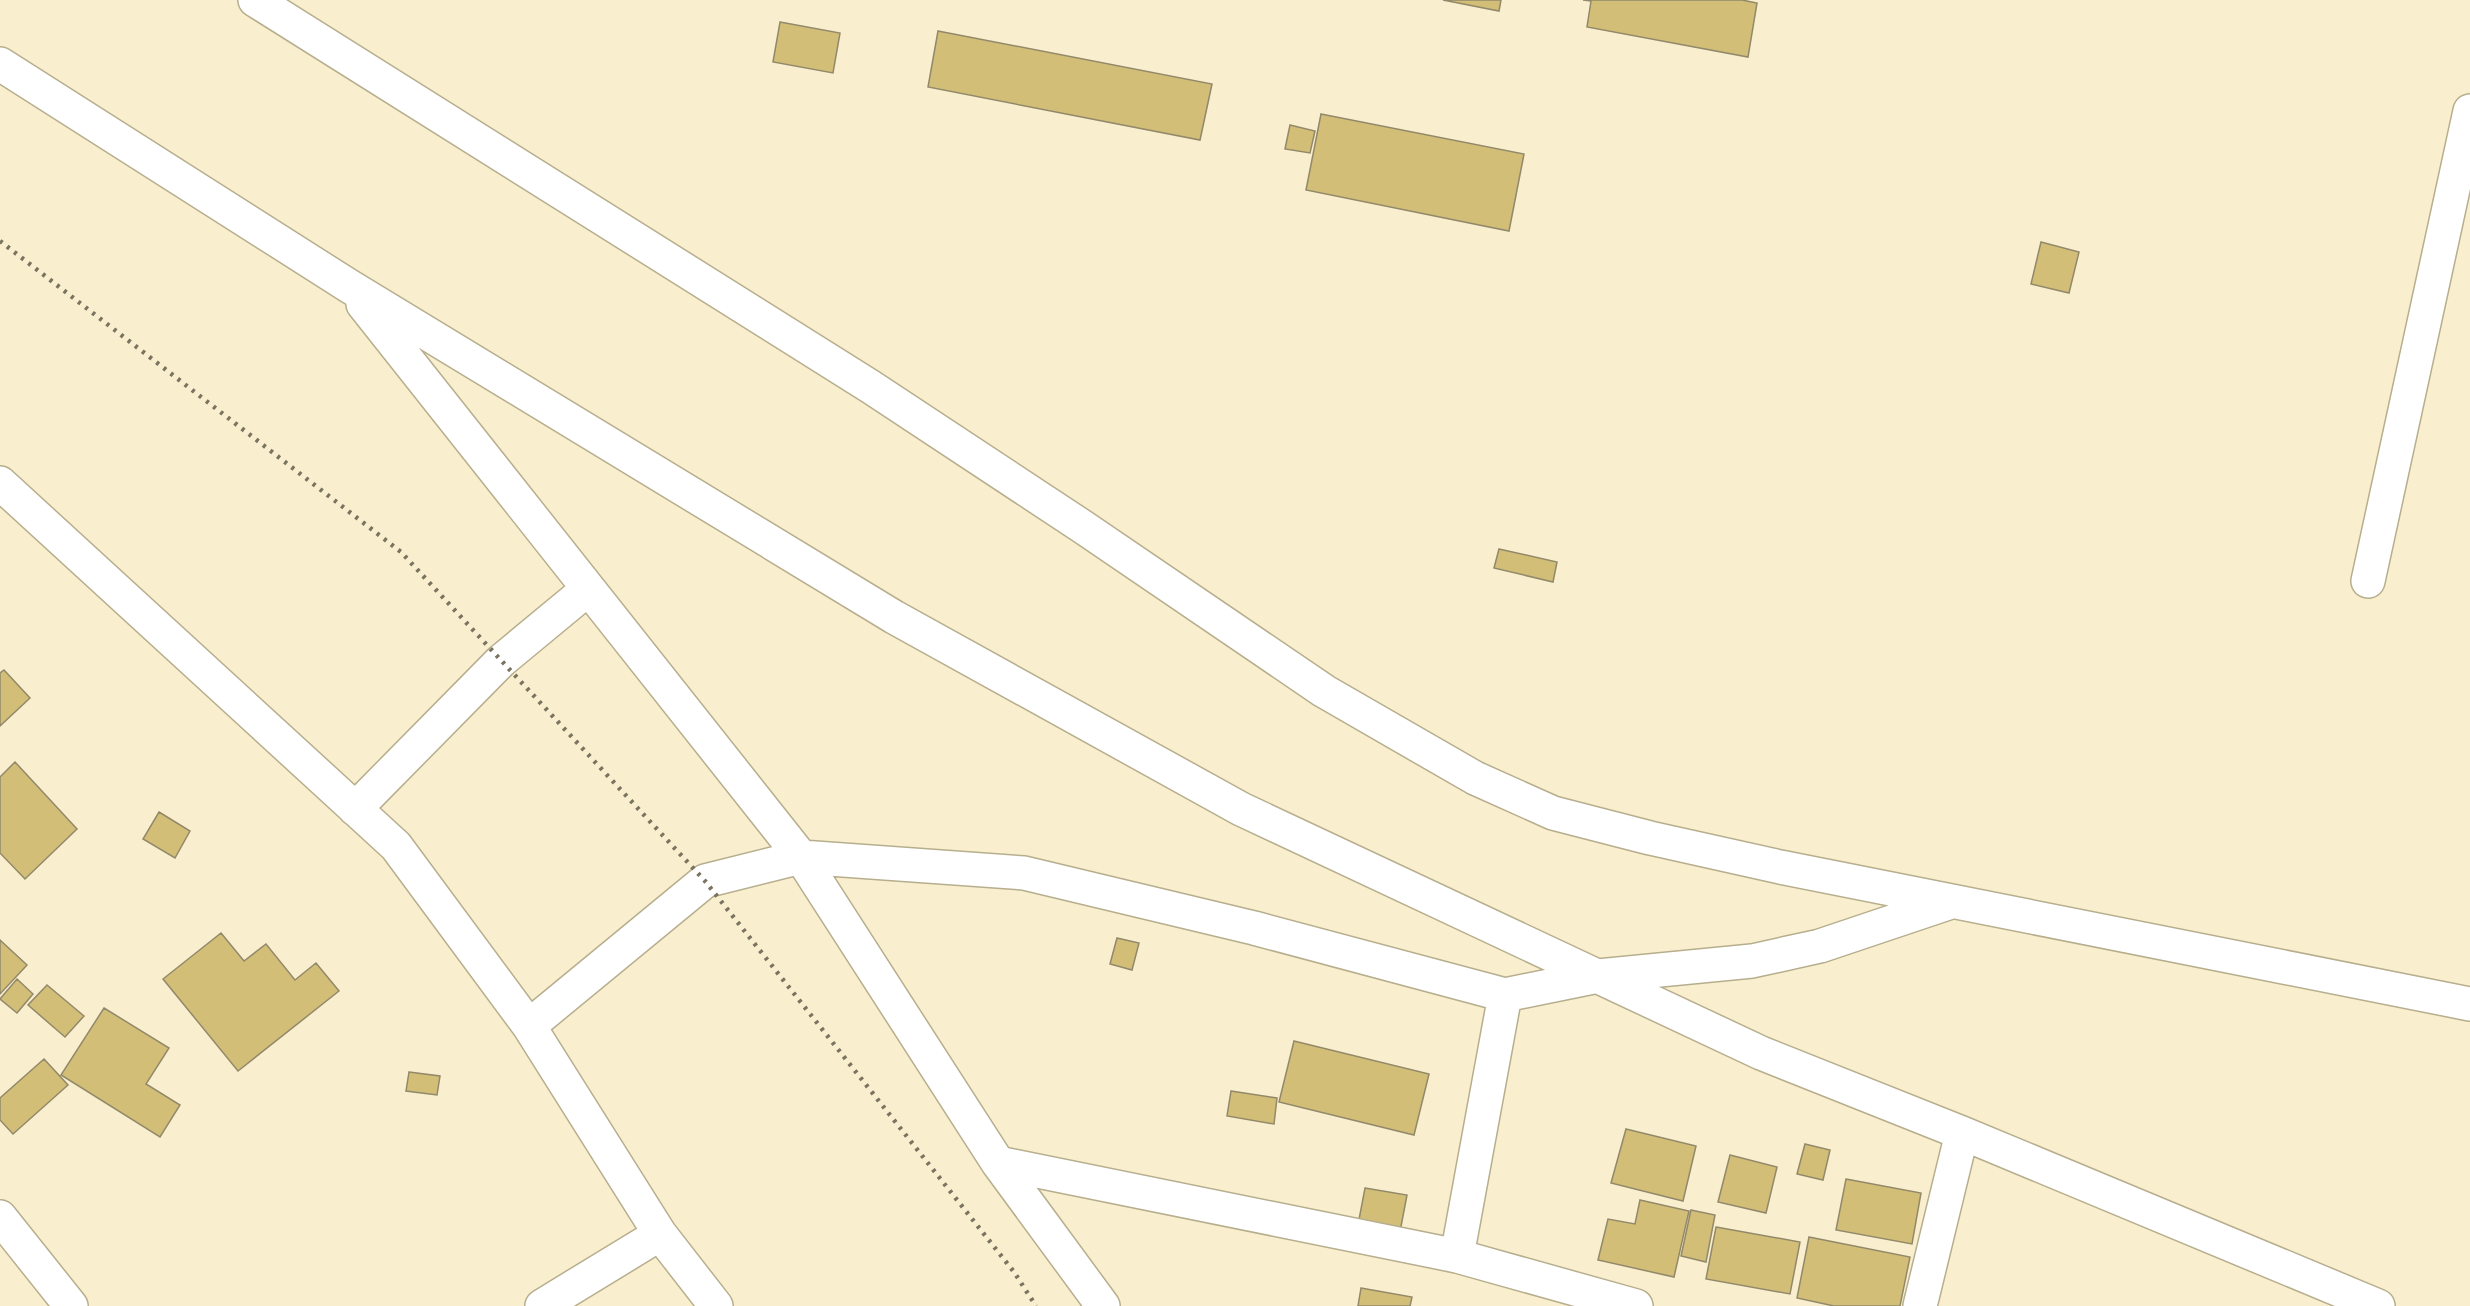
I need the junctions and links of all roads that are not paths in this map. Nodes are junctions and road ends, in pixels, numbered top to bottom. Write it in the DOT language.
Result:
graph roads {
  1 [pos="255,0"];
  2 [pos="0,64"];
  3 [pos="2470,111"];
  4 [pos="349,286"];
  5 [pos="0,483"];
  6 [pos="2368,581"];
  7 [pos="588,589"];
  8 [pos="355,809"];
  9 [pos="801,857"];
  10 [pos="1953,901"];
  11 [pos="1598,976"];
  12 [pos="1505,995"];
  13 [pos="2470,1004"];
  14 [pos="529,1026"];
  15 [pos="1962,1133"];
  16 [pos="998,1162"];
  17 [pos="0,1218"];
  18 [pos="660,1234"];
  19 [pos="1457,1256"];
  20 [pos="71,1306"];
  21 [pos="542,1306"];
  22 [pos="716,1306"];
  23 [pos="1103,1306"];
  24 [pos="1636,1306"];
  25 [pos="1920,1306"];
  26 [pos="2378,1306"];
  1 -- 10 [label="street"];
  2 -- 4 [label="street"];
  3 -- 6 [label="street"];
  4 -- 7 [label="street"];
  4 -- 11 [label="street"];
  5 -- 8 [label="street"];
  7 -- 8 [label="street"];
  7 -- 9 [label="street"];
  8 -- 14 [label="street"];
  9 -- 12 [label="street"];
  9 -- 14 [label="street"];
  9 -- 16 [label="street"];
  10 -- 11 [label="street"];
  10 -- 13 [label="street"];
  11 -- 12 [label="street"];
  11 -- 15 [label="street"];
  12 -- 19 [label="street"];
  14 -- 18 [label="street"];
  15 -- 25 [label="street"];
  15 -- 26 [label="street"];
  16 -- 19 [label="street"];
  16 -- 23 [label="street"];
  17 -- 20 [label="street"];
  18 -- 21 [label="street"];
  18 -- 22 [label="street"];
  19 -- 24 [label="street"];
}
